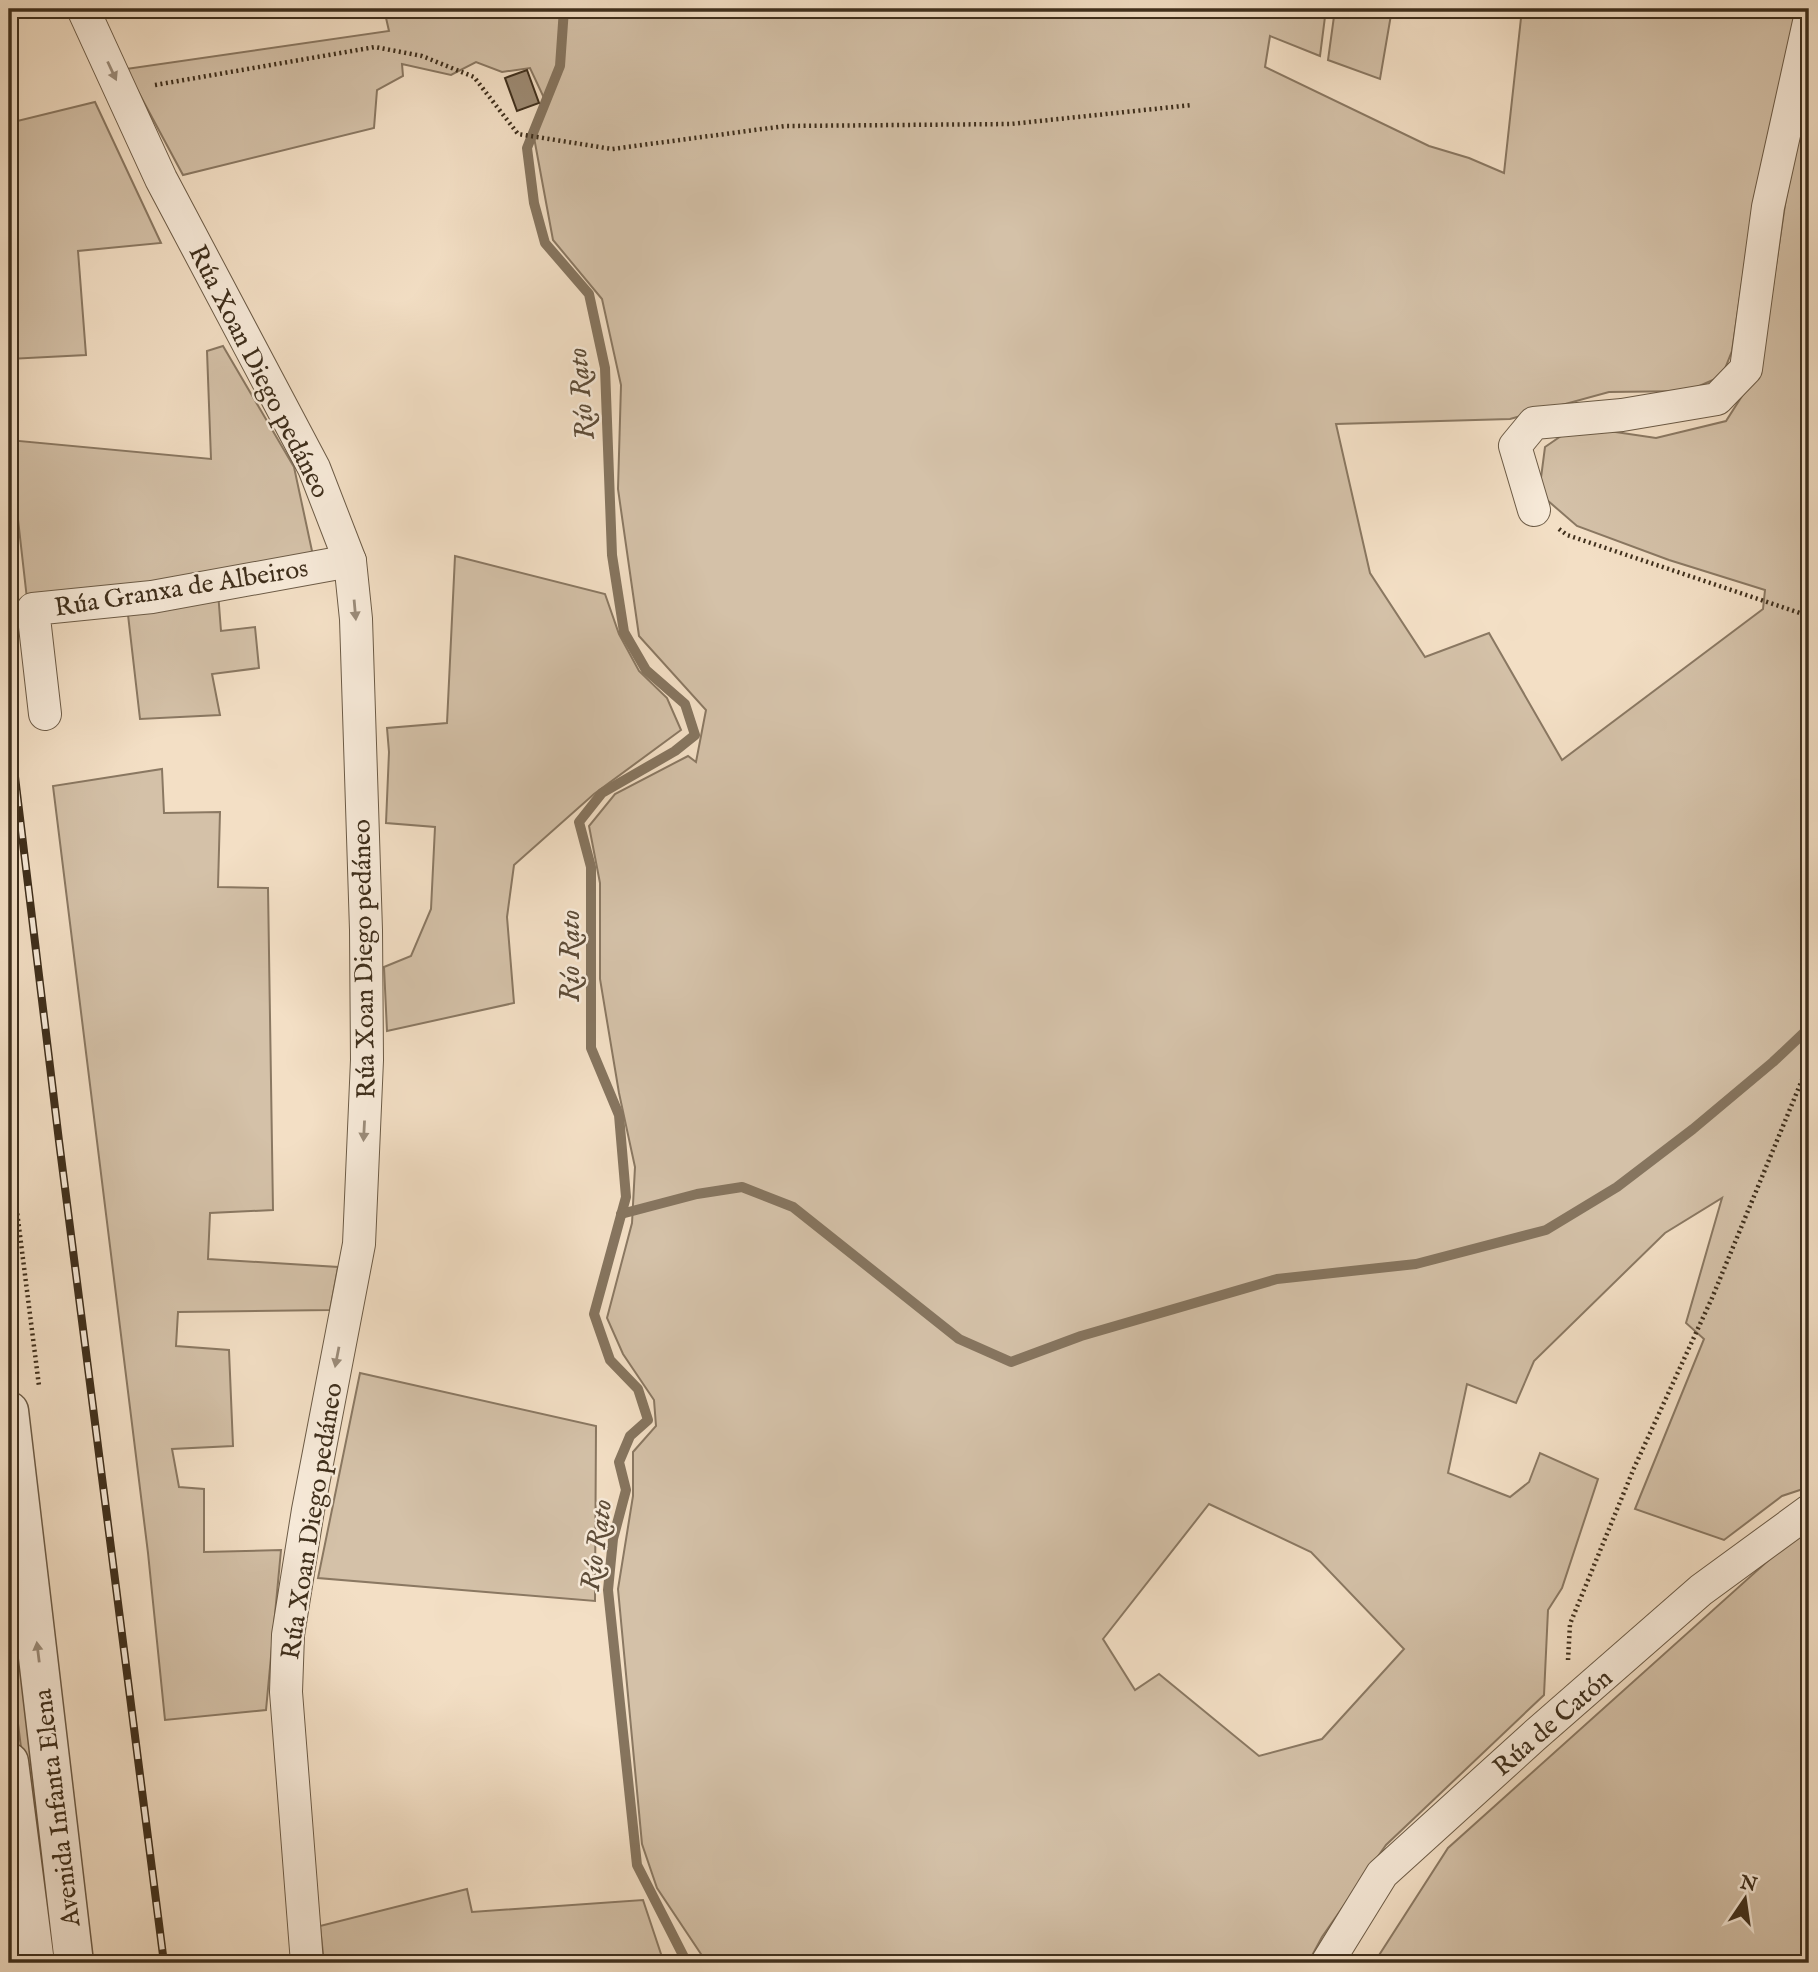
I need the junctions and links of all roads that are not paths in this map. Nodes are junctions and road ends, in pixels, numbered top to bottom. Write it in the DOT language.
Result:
graph roads {
  1 [pos="83,9"];
  2 [pos="1809,22"];
  3 [pos="1534,510"];
  4 [pos="350,561"];
  5 [pos="45,714"];
  6 [pos="9,1411"];
  7 [pos="1809,1511"];
  8 [pos="18,1571"];
  9 [pos="9,1762"];
  10 [pos="35,1963"];
  11 [pos="75,1963"];
  12 [pos="307,1963"];
  13 [pos="1327,1963"];
  1 -- 4 [label="street, Rúa Xoan Diego pedáneo, one-way"];
  2 -- 3 [label="street"];
  4 -- 5 [label="street, Rúa Granxa de Albeiros"];
  4 -- 12 [label="street, Rúa Xoan Diego pedáneo, one-way"];
  6 -- 8 [label="street, Avenida Infanta Elena"];
  7 -- 13 [label="street, Rúa de Catón"];
  11 -- 8 [label="street, Avenida Infanta Elena, one-way"];
  9 -- 10 [label="street, Avenida Infanta Elena"];
}
